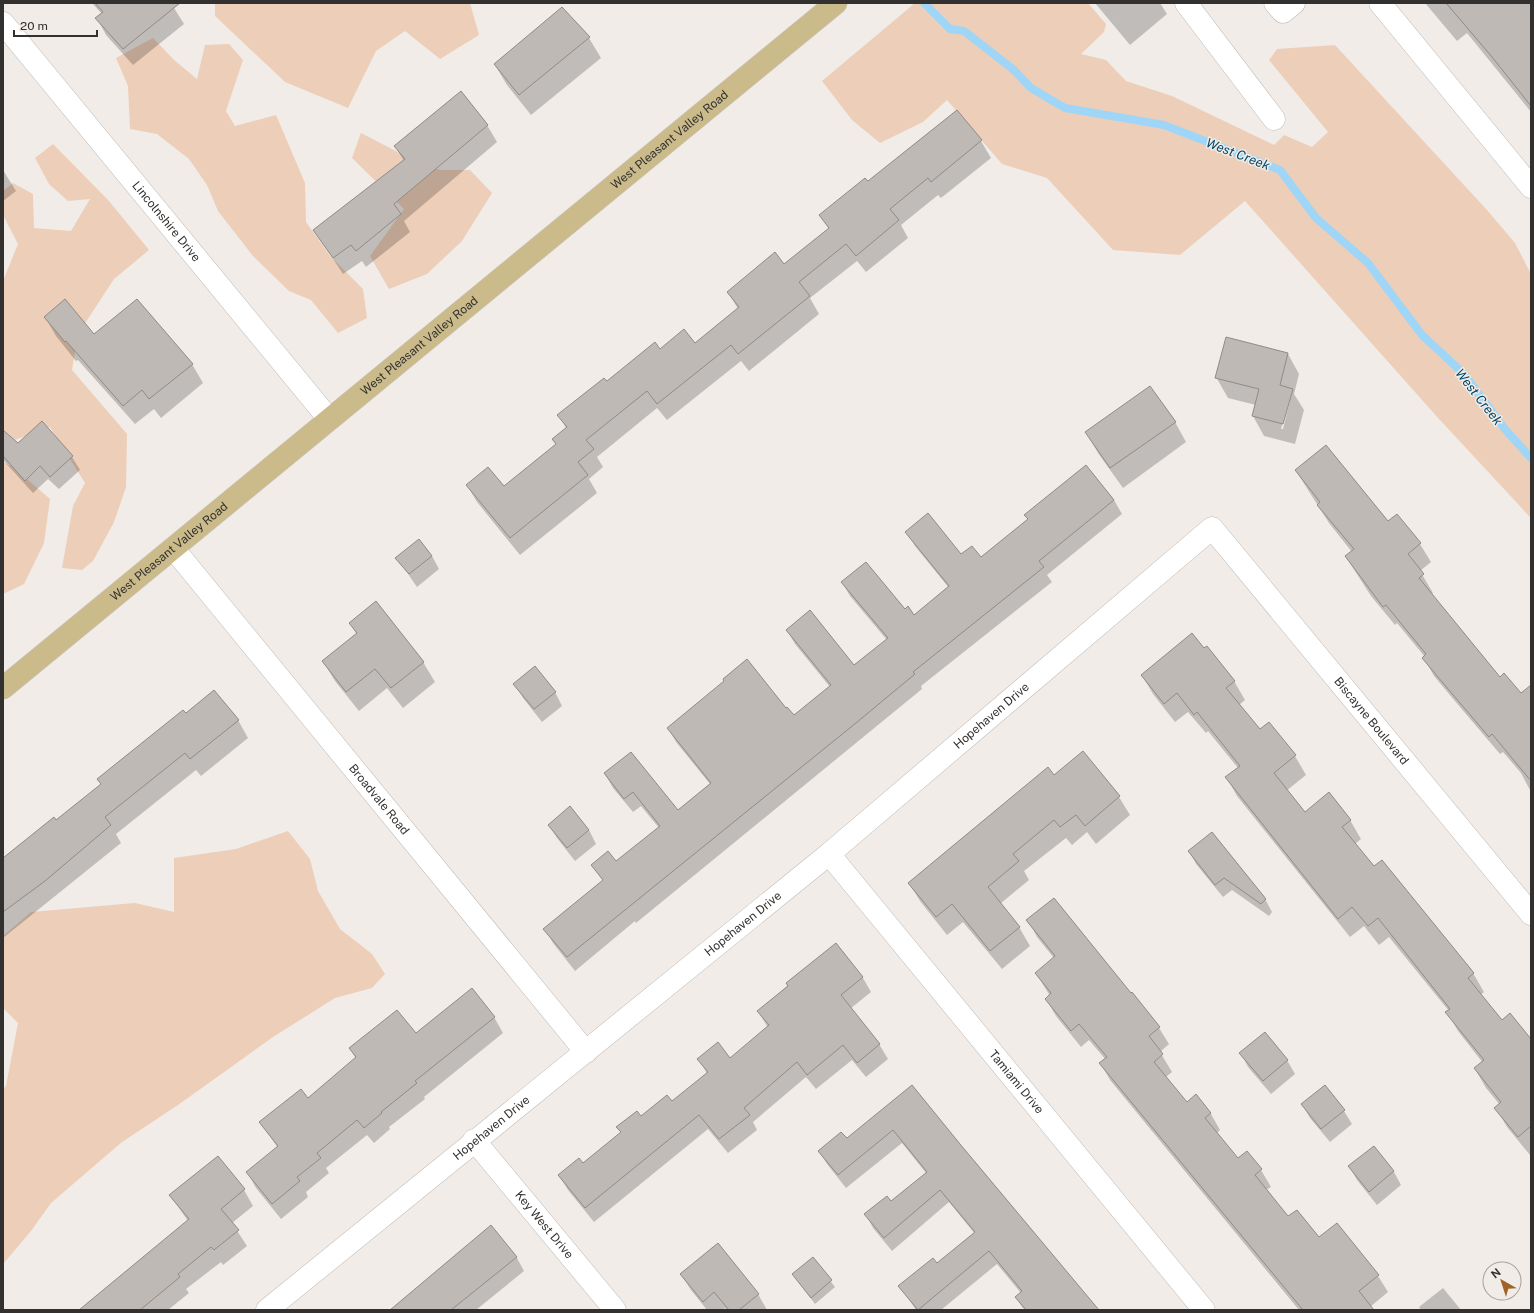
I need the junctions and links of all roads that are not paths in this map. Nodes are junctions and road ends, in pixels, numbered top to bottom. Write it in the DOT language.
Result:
graph roads {
  1 [pos="836,3"];
  2 [pos="1186,3"];
  3 [pos="1275,3"];
  4 [pos="1294,3"];
  5 [pos="1380,3"];
  6 [pos="3,23"];
  7 [pos="1274,119"];
  8 [pos="1531,187"];
  9 [pos="329,419"];
  10 [pos="1212,528"];
  11 [pos="173,548"];
  12 [pos="3,688"];
  13 [pos="829,854"];
  14 [pos="1531,914"];
  15 [pos="586,1052"];
  16 [pos="474,1140"];
  17 [pos="266,1310"];
  18 [pos="615,1310"];
  19 [pos="1204,1310"];
  1 -- 9 [label="main road, West Pleasant Valley Road"];
  2 -- 7 [label="street"];
  3 -- 4 [label="street"];
  5 -- 8 [label="street"];
  6 -- 9 [label="street, Lincolnshire Drive"];
  9 -- 11 [label="main road, West Pleasant Valley Road"];
  10 -- 13 [label="street, Hopehaven Drive"];
  10 -- 14 [label="street, Biscayne Boulevard"];
  11 -- 12 [label="main road, West Pleasant Valley Road"];
  11 -- 15 [label="street, Broadvale Road"];
  13 -- 15 [label="street, Hopehaven Drive"];
  13 -- 19 [label="street, Tamiami Drive"];
  15 -- 16 [label="street, Hopehaven Drive"];
  16 -- 17 [label="street, Hopehaven Drive"];
  16 -- 18 [label="street, Key West Drive"];
}
